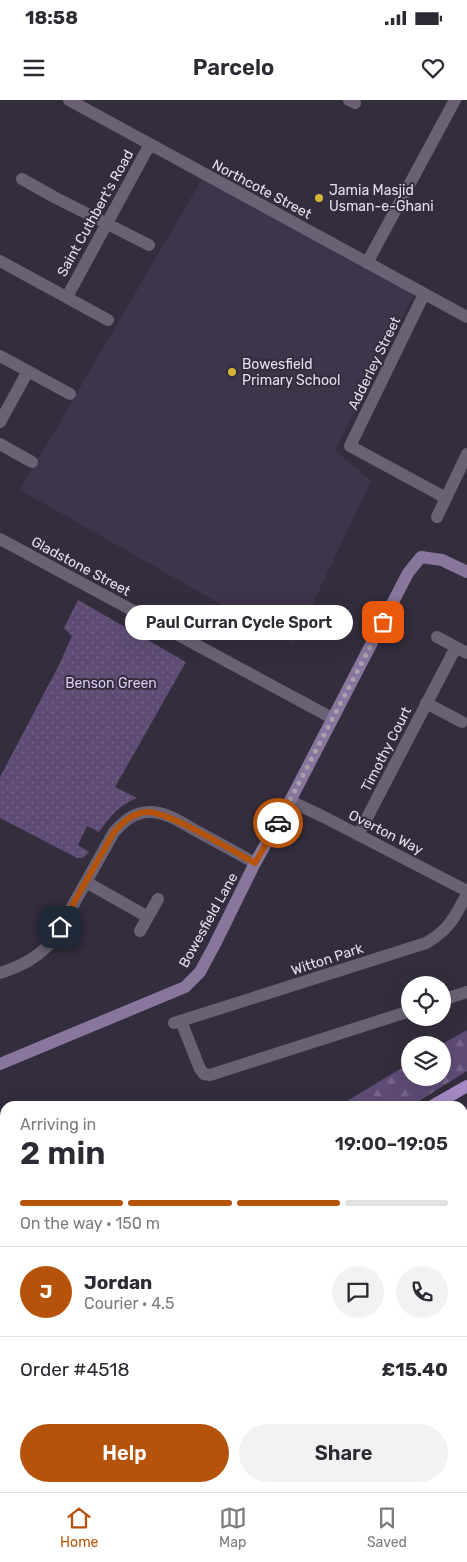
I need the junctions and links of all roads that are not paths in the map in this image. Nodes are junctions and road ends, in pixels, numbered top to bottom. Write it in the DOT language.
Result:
graph roads {
  1 [pos="69,100"];
  2 [pos="455,100"];
  3 [pos="150,144"];
  4 [pos="22,179"];
  5 [pos="107,225"];
  6 [pos="150,246"];
  7 [pos="0,261"];
  8 [pos="367,263"];
  9 [pos="424,294"];
  10 [pos="67,297"];
  11 [pos="467,317"];
  12 [pos="108,320"];
  13 [pos="0,356"];
  14 [pos="28,371"];
  15 [pos="70,394"];
  16 [pos="0,422"];
  17 [pos="0,444"];
  18 [pos="467,454"];
  19 [pos="32,462"];
  20 [pos="446,498"];
  21 [pos="437,518"];
  22 [pos="0,539"];
  23 [pos="467,572"];
  24 [pos="437,637"];
  25 [pos="461,650"];
  26 [pos="426,703"];
  27 [pos="332,718"];
  28 [pos="462,722"];
  29 [pos="290,801"];
  30 [pos="358,835"];
  31 [pos="255,863"];
  32 [pos="86,882"];
  33 [pos="467,892"];
  34 [pos="158,899"];
  35 [pos="148,917"];
  36 [pos="140,932"];
  37 [pos="0,973"];
  38 [pos="467,992"];
  39 [pos="451,997"];
  40 [pos="401,1014"];
  41 [pos="0,1064"];
  42 [pos="467,1086"];
  43 [pos="441,1101"];
  1 -- 3 [label="street, Northcote Street"];
  2 -- 8 [label="street"];
  3 -- 5 [label="street, Saint Cuthbert's Road"];
  3 -- 8 [label="street, Northcote Street"];
  4 -- 5 [label="street"];
  5 -- 6 [label="street"];
  5 -- 10 [label="street, Saint Cuthbert's Road"];
  7 -- 10 [label="street"];
  8 -- 9 [label="street, Northcote Street"];
  9 -- 11 [label="street, Northcote Street"];
  9 -- 20 [label="street, Adderley Street"];
  10 -- 12 [label="street"];
  13 -- 14 [label="street"];
  14 -- 15 [label="street"];
  14 -- 16 [label="street"];
  17 -- 19 [label="street"];
  18 -- 20 [label="street"];
  20 -- 21 [label="street"];
  22 -- 27 [label="street, Gladstone Street"];
  23 -- 27 [label="street, Bowesfield Lane"];
  24 -- 25 [label="street, Timothy Court"];
  25 -- 26 [label="street, Timothy Court"];
  26 -- 28 [label="street, Timothy Court"];
  26 -- 30 [label="street, Timothy Court"];
  27 -- 29 [label="street, Bowesfield Lane"];
  29 -- 30 [label="street, Overton Way"];
  29 -- 31 [label="street, Bowesfield Lane"];
  30 -- 33 [label="street, Overton Way"];
  31 -- 32 [label="street"];
  31 -- 41 [label="street, Bowesfield Lane"];
  32 -- 35 [label="street"];
  32 -- 37 [label="street"];
  33 -- 40 [label="street, Witton Park"];
  34 -- 35 [label="street"];
  35 -- 36 [label="street"];
  38 -- 39 [label="street"];
  42 -- 43 [label="main road"];
}
